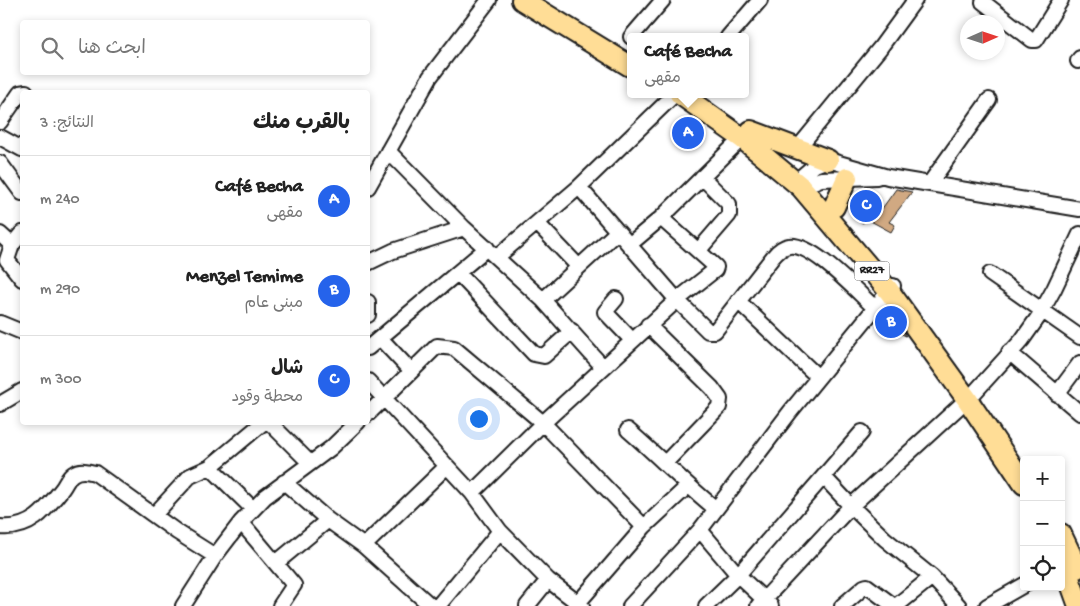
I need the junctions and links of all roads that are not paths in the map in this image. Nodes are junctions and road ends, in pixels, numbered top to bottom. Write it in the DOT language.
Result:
graph roads {
  1 [pos="489,0"];
  2 [pos="522,0"];
  3 [pos="663,0"];
  4 [pos="915,0"];
  5 [pos="1060,0"];
  6 [pos="551,1"];
  7 [pos="757,1"];
  8 [pos="983,2"];
  9 [pos="637,33"];
  10 [pos="731,33"];
  11 [pos="627,42"];
  12 [pos="627,64"];
  13 [pos="20,92"];
  14 [pos="671,98"];
  15 [pos="687,98"];
  16 [pos="703,98"];
  17 [pos="988,100"];
  18 [pos="0,121"];
  19 [pos="747,134"];
  20 [pos="0,136"];
  21 [pos="20,148"];
  22 [pos="798,148"];
  23 [pos="388,151"];
  24 [pos="828,160"];
  25 [pos="0,163"];
  26 [pos="888,176"];
  27 [pos="702,177"];
  28 [pos="848,178"];
  29 [pos="802,181"];
  30 [pos="370,183"];
  31 [pos="930,183"];
  32 [pos="579,187"];
  33 [pos="20,190"];
  34 [pos="834,207"];
  35 [pos="1080,209"];
  36 [pos="661,218"];
  37 [pos="537,223"];
  38 [pos="464,228"];
  39 [pos="617,232"];
  40 [pos="0,234"];
  41 [pos="1080,234"];
  42 [pos="20,235"];
  43 [pos="12,245"];
  44 [pos="629,245"];
  45 [pos="699,250"];
  46 [pos="492,252"];
  47 [pos="370,262"];
  48 [pos="579,267"];
  49 [pos="458,272"];
  50 [pos="990,274"];
  51 [pos="20,276"];
  52 [pos="892,288"];
  53 [pos="616,299"];
  54 [pos="543,300"];
  55 [pos="677,300"];
  56 [pos="738,301"];
  57 [pos="875,308"];
  58 [pos="1042,311"];
  59 [pos="0,323"];
  60 [pos="648,325"];
  61 [pos="20,331"];
  62 [pos="572,331"];
  63 [pos="1080,337"];
  64 [pos="380,338"];
  65 [pos="632,340"];
  66 [pos="370,346"];
  67 [pos="1009,352"];
  68 [pos="1080,363"];
  69 [pos="603,367"];
  70 [pos="410,370"];
  71 [pos="818,377"];
  72 [pos="370,383"];
  73 [pos="20,392"];
  74 [pos="1057,394"];
  75 [pos="971,396"];
  76 [pos="385,398"];
  77 [pos="0,404"];
  78 [pos="370,412"];
  79 [pos="1080,413"];
  80 [pos="543,423"];
  81 [pos="260,425"];
  82 [pos="272,425"];
  83 [pos="355,425"];
  84 [pos="628,430"];
  85 [pos="862,432"];
  86 [pos="1020,459"];
  87 [pos="309,462"];
  88 [pos="666,462"];
  89 [pos="210,467"];
  90 [pos="446,467"];
  91 [pos="824,477"];
  92 [pos="1020,477"];
  93 [pos="284,482"];
  94 [pos="688,486"];
  95 [pos="472,493"];
  96 [pos="851,506"];
  97 [pos="253,509"];
  98 [pos="716,509"];
  99 [pos="154,515"];
  100 [pos="328,520"];
  101 [pos="241,522"];
  102 [pos="0,527"];
  103 [pos="644,527"];
  104 [pos="700,530"];
  105 [pos="500,531"];
  106 [pos="364,546"];
  107 [pos="215,556"];
  108 [pos="1068,557"];
  109 [pos="276,563"];
  110 [pos="738,575"];
  111 [pos="932,577"];
  112 [pos="1080,577"];
  113 [pos="548,580"];
  114 [pos="1020,587"];
  115 [pos="580,604"];
  116 [pos="765,604"];
  117 [pos="183,606"];
  118 [pos="280,606"];
  119 [pos="431,606"];
  120 [pos="438,606"];
  121 [pos="527,606"];
  122 [pos="630,606"];
  123 [pos="706,606"];
  124 [pos="842,606"];
  125 [pos="895,606"];
  126 [pos="959,606"];
  127 [pos="987,606"];
  128 [pos="1079,606"];
  1 -- 23 [label="street"];
  2 -- 12 [label="highway"];
  3 -- 9 [label="street"];
  4 -- 22 [label="street"];
  5 -- 8 [label="street"];
  6 -- 11 [label="highway"];
  7 -- 10 [label="street"];
  13 -- 18 [label="street"];
  14 -- 32 [label="street"];
  15 -- 19 [label="highway, RR27"];
  16 -- 19 [label="highway, RR27"];
  17 -- 31 [label="street"];
  19 -- 22 [label="highway"];
  19 -- 27 [label="street"];
  19 -- 29 [label="highway, RR27"];
  20 -- 21 [label="street"];
  22 -- 24 [label="highway"];
  23 -- 30 [label="street"];
  23 -- 38 [label="street"];
  24 -- 26 [label="street"];
  24 -- 29 [label="street"];
  25 -- 33 [label="street"];
  26 -- 28 [label="street"];
  26 -- 31 [label="street"];
  27 -- 36 [label="street"];
  27 -- 45 [label="street"];
  28 -- 29 [label="street"];
  28 -- 34 [label="highway"];
  29 -- 34 [label="highway, RR27"];
  29 -- 52 [label="highway, RR27"];
  31 -- 35 [label="street"];
  32 -- 37 [label="street"];
  32 -- 39 [label="street"];
  34 -- 52 [label="highway, RR27"];
  36 -- 44 [label="street"];
  36 -- 45 [label="street"];
  37 -- 46 [label="street"];
  37 -- 48 [label="street"];
  38 -- 46 [label="street"];
  38 -- 47 [label="street"];
  39 -- 44 [label="street"];
  39 -- 48 [label="street"];
  40 -- 43 [label="street"];
  41 -- 58 [label="street"];
  42 -- 43 [label="street"];
  43 -- 51 [label="street"];
  44 -- 55 [label="street"];
  45 -- 55 [label="street"];
  46 -- 49 [label="street"];
  46 -- 54 [label="street"];
  48 -- 54 [label="street"];
  49 -- 62 [label="street"];
  49 -- 64 [label="street"];
  50 -- 58 [label="street"];
  52 -- 57 [label="street"];
  52 -- 75 [label="highway, RR27"];
  53 -- 65 [label="street"];
  54 -- 62 [label="street"];
  55 -- 56 [label="street"];
  55 -- 60 [label="street"];
  56 -- 57 [label="street"];
  56 -- 71 [label="street"];
  57 -- 71 [label="street"];
  58 -- 63 [label="street"];
  58 -- 67 [label="street"];
  59 -- 61 [label="street"];
  60 -- 65 [label="street"];
  60 -- 88 [label="street"];
  62 -- 69 [label="street"];
  64 -- 66 [label="street"];
  64 -- 70 [label="street"];
  65 -- 69 [label="street"];
  67 -- 74 [label="street"];
  67 -- 75 [label="street"];
  68 -- 74 [label="street"];
  69 -- 80 [label="street"];
  70 -- 76 [label="street"];
  70 -- 80 [label="street"];
  71 -- 98 [label="street"];
  72 -- 76 [label="street"];
  73 -- 77 [label="street"];
  74 -- 79 [label="street"];
  75 -- 86 [label="highway, RR27"];
  75 -- 92 [label="highway, RR27"];
  75 -- 96 [label="street"];
  76 -- 78 [label="street"];
  76 -- 90 [label="street"];
  80 -- 95 [label="street"];
  80 -- 103 [label="street"];
  81 -- 89 [label="street"];
  82 -- 87 [label="street"];
  83 -- 87 [label="street"];
  84 -- 88 [label="street"];
  85 -- 91 [label="street"];
  87 -- 93 [label="street"];
  88 -- 94 [label="street"];
  89 -- 97 [label="street"];
  89 -- 99 [label="street"];
  90 -- 95 [label="street"];
  90 -- 106 [label="street"];
  91 -- 96 [label="street"];
  91 -- 110 [label="street"];
  93 -- 97 [label="street"];
  93 -- 100 [label="street"];
  94 -- 98 [label="street"];
  94 -- 103 [label="street"];
  95 -- 105 [label="street"];
  96 -- 111 [label="street"];
  96 -- 116 [label="street"];
  97 -- 101 [label="street"];
  98 -- 104 [label="street"];
  99 -- 102 [label="street"];
  99 -- 107 [label="street"];
  100 -- 106 [label="street"];
  100 -- 109 [label="street"];
  101 -- 107 [label="street"];
  101 -- 109 [label="street"];
  103 -- 115 [label="street"];
  104 -- 110 [label="street"];
  104 -- 122 [label="street"];
  105 -- 113 [label="street"];
  105 -- 120 [label="street"];
  106 -- 119 [label="street"];
  107 -- 117 [label="street"];
  108 -- 112 [label="highway"];
  108 -- 128 [label="highway"];
  109 -- 118 [label="street"];
  110 -- 116 [label="street"];
  110 -- 123 [label="street"];
  111 -- 125 [label="street"];
  111 -- 126 [label="street"];
  113 -- 115 [label="street"];
  113 -- 121 [label="street"];
  114 -- 127 [label="street"];
  124 -- 125 [label="street"];
}
